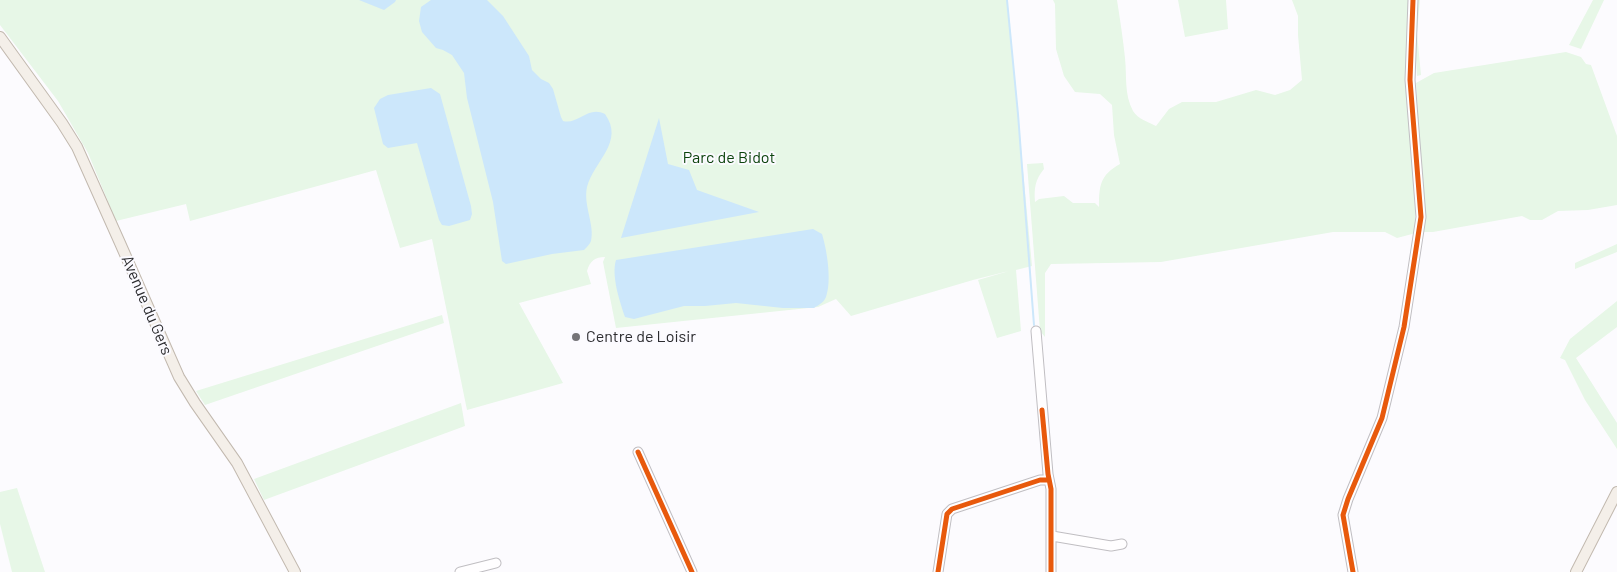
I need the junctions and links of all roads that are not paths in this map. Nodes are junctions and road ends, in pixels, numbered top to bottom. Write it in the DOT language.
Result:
graph roads {
  1 [pos="1413,0"];
  2 [pos="0,37"];
  3 [pos="1036,331"];
  4 [pos="638,452"];
  5 [pos="1049,480"];
  6 [pos="1617,492"];
  7 [pos="1052,536"];
  8 [pos="1122,544"];
  9 [pos="496,563"];
  10 [pos="295,572"];
  11 [pos="460,572"];
  12 [pos="692,572"];
  13 [pos="938,572"];
  14 [pos="1051,572"];
  15 [pos="1353,572"];
  16 [pos="1576,572"];
  1 -- 15 [label="street"];
  2 -- 10 [label="main road, Avenue du Gers"];
  3 -- 5 [label="street"];
  4 -- 12 [label="street"];
  5 -- 7 [label="street"];
  5 -- 13 [label="street"];
  6 -- 16 [label="main road"];
  7 -- 8 [label="street"];
  7 -- 14 [label="street"];
  9 -- 11 [label="street"];
}
